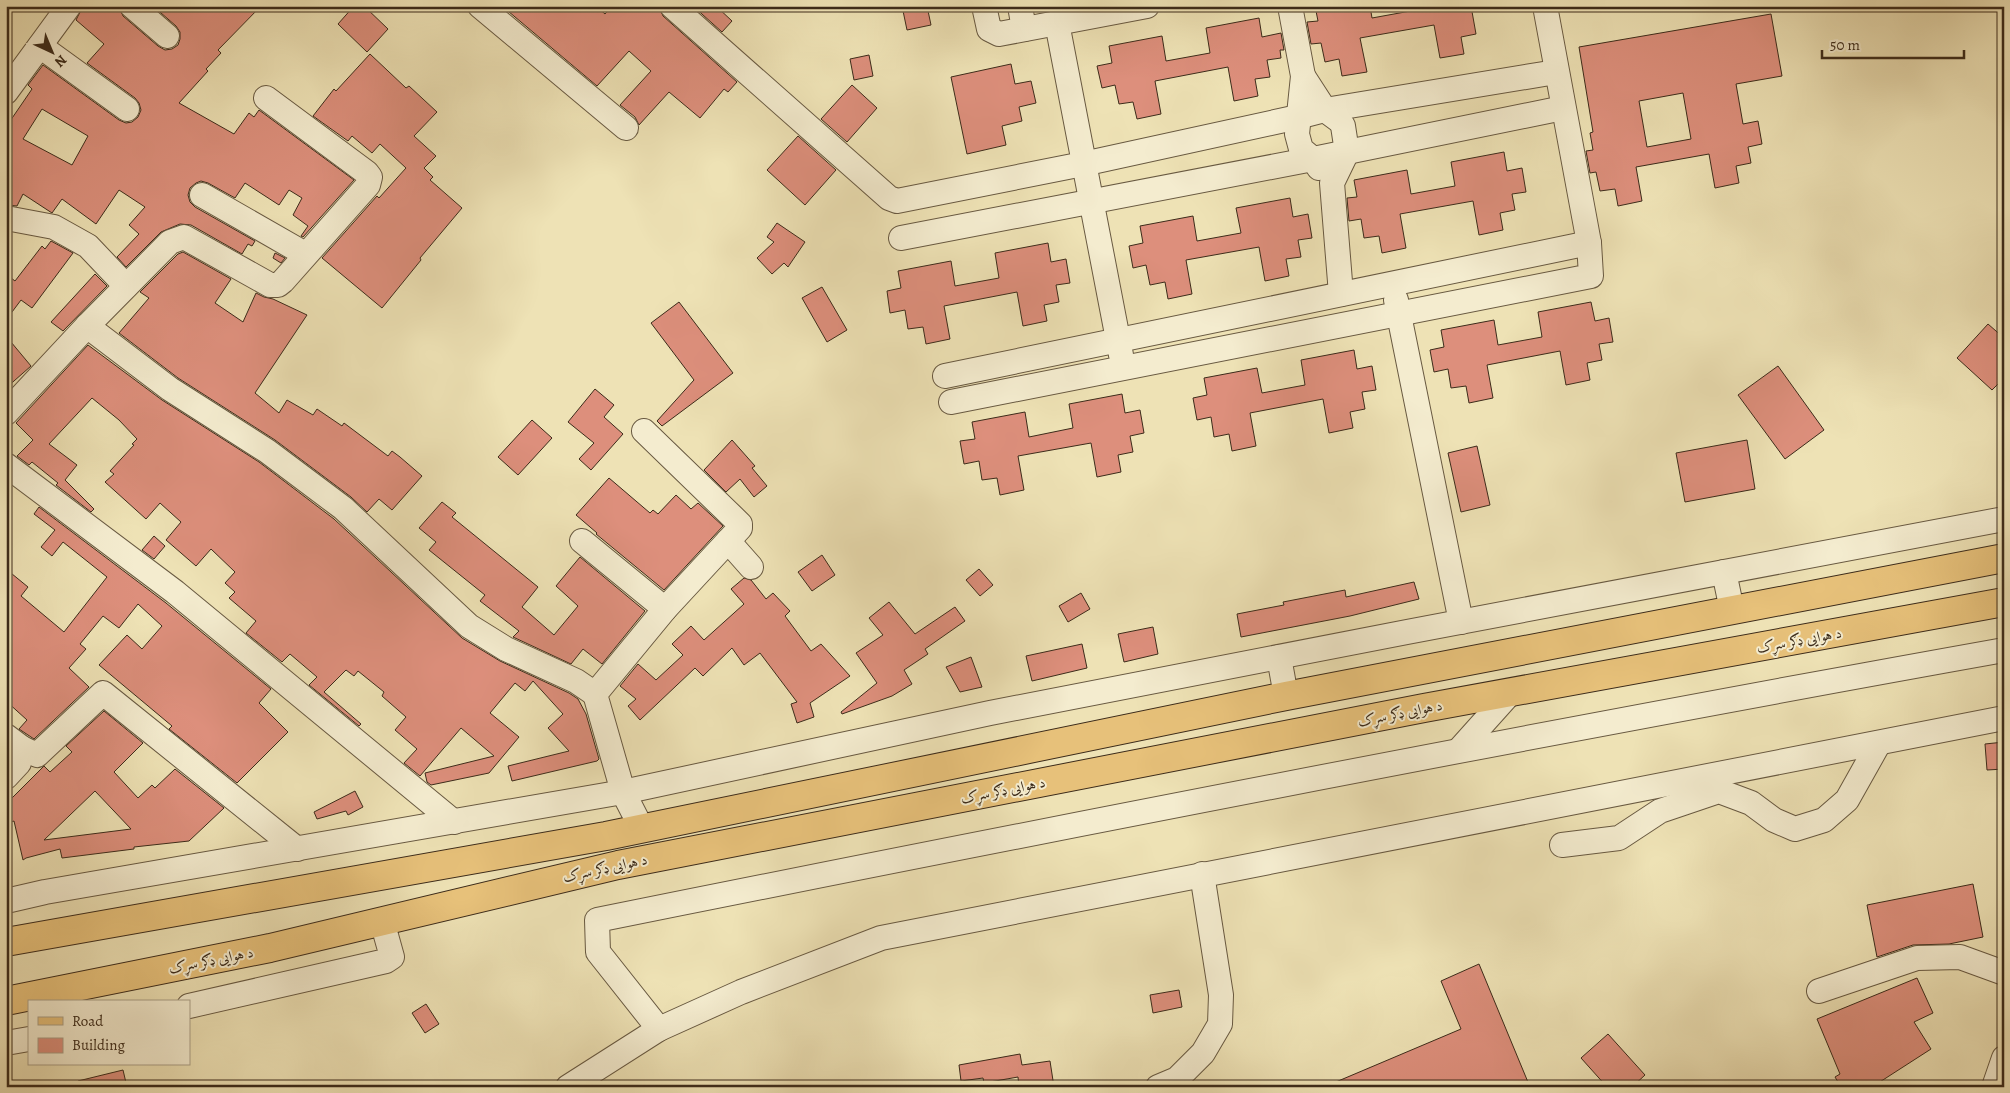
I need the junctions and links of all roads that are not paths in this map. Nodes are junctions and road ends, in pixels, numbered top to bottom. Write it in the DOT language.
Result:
graph roads {
  1 [pos="69,6"];
  2 [pos="132,6"];
  3 [pos="480,6"];
  4 [pos="672,6"];
  5 [pos="984,6"];
  6 [pos="1147,6"];
  7 [pos="1290,6"];
  8 [pos="1545,6"];
  9 [pos="1022,18"];
  10 [pos="1056,23"];
  11 [pos="167,36"];
  12 [pos="40,46"];
  13 [pos="1556,72"];
  14 [pos="1303,76"];
  15 [pos="6,92"];
  16 [pos="266,98"];
  17 [pos="1562,108"];
  18 [pos="127,109"];
  19 [pos="1325,110"];
  20 [pos="1298,117"];
  21 [pos="626,128"];
  22 [pos="1346,152"];
  23 [pos="1313,159"];
  24 [pos="1083,164"];
  25 [pos="1332,183"];
  26 [pos="202,195"];
  27 [pos="1090,202"];
  28 [pos="6,218"];
  29 [pos="901,238"];
  30 [pos="1589,243"];
  31 [pos="305,254"];
  32 [pos="1393,284"];
  33 [pos="126,286"];
  34 [pos="1341,294"];
  35 [pos="1399,314"];
  36 [pos="87,326"];
  37 [pos="1118,340"];
  38 [pos="1123,368"];
  39 [pos="945,376"];
  40 [pos="951,402"];
  41 [pos="6,413"];
  42 [pos="644,431"];
  43 [pos="6,465"];
  44 [pos="2004,519"];
  45 [pos="582,540"];
  46 [pos="728,541"];
  47 [pos="2004,558"];
  48 [pos="751,567"];
  49 [pos="1724,572"];
  50 [pos="1874,582"];
  51 [pos="2004,602"];
  52 [pos="665,609"];
  53 [pos="1732,610"];
  54 [pos="1461,622"];
  55 [pos="1882,624"];
  56 [pos="2004,650"];
  57 [pos="1279,657"];
  58 [pos="1511,692"];
  59 [pos="595,694"];
  60 [pos="1286,696"];
  61 [pos="2004,718"];
  62 [pos="14,742"];
  63 [pos="1880,743"];
  64 [pos="1459,750"];
  65 [pos="6,777"];
  66 [pos="623,792"];
  67 [pos="454,822"];
  68 [pos="642,829"];
  69 [pos="1562,845"];
  70 [pos="297,849"];
  71 [pos="1202,874"];
  72 [pos="6,901"];
  73 [pos="382,921"];
  74 [pos="6,942"];
  75 [pos="2004,973"];
  76 [pos="1819,991"];
  77 [pos="6,1001"];
  78 [pos="190,1006"];
  79 [pos="659,1029"];
  80 [pos="28,1039"];
  81 [pos="6,1043"];
  82 [pos="2004,1058"];
  83 [pos="568,1087"];
  84 [pos="1158,1087"];
  85 [pos="1994,1087"];
  1 -- 12 [label="street"];
  2 -- 11 [label="street"];
  3 -- 21 [label="street"];
  4 -- 24 [label="street"];
  5 -- 9 [label="street"];
  6 -- 10 [label="street"];
  7 -- 14 [label="street"];
  8 -- 13 [label="street"];
  9 -- 10 [label="street"];
  10 -- 24 [label="street"];
  12 -- 15 [label="street"];
  12 -- 18 [label="street"];
  13 -- 17 [label="street"];
  13 -- 19 [label="street"];
  14 -- 19 [label="street"];
  14 -- 20 [label="street"];
  16 -- 31 [label="street"];
  17 -- 22 [label="street"];
  17 -- 30 [label="street"];
  19 -- 20 [label="street"];
  19 -- 22 [label="street"];
  20 -- 23 [label="street"];
  20 -- 24 [label="street"];
  22 -- 23 [label="street"];
  22 -- 25 [label="street"];
  23 -- 25 [label="street"];
  23 -- 27 [label="street"];
  24 -- 27 [label="street"];
  25 -- 34 [label="street"];
  26 -- 31 [label="street"];
  27 -- 29 [label="street"];
  27 -- 37 [label="street"];
  28 -- 33 [label="street"];
  30 -- 32 [label="street"];
  30 -- 35 [label="street"];
  31 -- 33 [label="street"];
  32 -- 34 [label="street"];
  32 -- 35 [label="street"];
  33 -- 36 [label="street"];
  34 -- 37 [label="street"];
  35 -- 38 [label="street"];
  35 -- 54 [label="street"];
  36 -- 41 [label="street"];
  36 -- 59 [label="street"];
  37 -- 38 [label="street"];
  37 -- 39 [label="street"];
  38 -- 40 [label="street"];
  42 -- 46 [label="street"];
  43 -- 67 [label="street"];
  44 -- 49 [label="street"];
  45 -- 52 [label="street"];
  46 -- 48 [label="street"];
  46 -- 52 [label="street"];
  47 -- 50 [label="main road, د هوایی ډګر سړک"];
  49 -- 53 [label="street"];
  49 -- 54 [label="street"];
  50 -- 53 [label="main road, د هوایی ډګر سړک"];
  50 -- 55 [label="main road"];
  51 -- 55 [label="main road, د هوایی ډګر سړک"];
  52 -- 59 [label="street"];
  53 -- 60 [label="main road, د هوایی ډګر سړک"];
  54 -- 57 [label="street"];
  55 -- 58 [label="main road, د هوایی ډګر سړک"];
  56 -- 64 [label="street"];
  57 -- 60 [label="street"];
  57 -- 66 [label="street"];
  58 -- 64 [label="street"];
  58 -- 73 [label="main road, د هوایی ډګر سړک"];
  59 -- 66 [label="street"];
  60 -- 68 [label="main road, د هوایی ډګر سړک"];
  61 -- 63 [label="street"];
  62 -- 65 [label="street"];
  62 -- 70 [label="street"];
  63 -- 69 [label="street"];
  63 -- 71 [label="street"];
  64 -- 79 [label="street"];
  66 -- 67 [label="street"];
  66 -- 68 [label="street"];
  67 -- 70 [label="street"];
  68 -- 74 [label="main road, د هوایی ډګر سړک"];
  70 -- 72 [label="street"];
  71 -- 79 [label="street"];
  71 -- 84 [label="street"];
  73 -- 77 [label="main road, د هوایی ډګر سړک"];
  73 -- 78 [label="street"];
  75 -- 76 [label="street"];
  79 -- 83 [label="street"];
  80 -- 81 [label="street"];
  82 -- 85 [label="street"];
}
